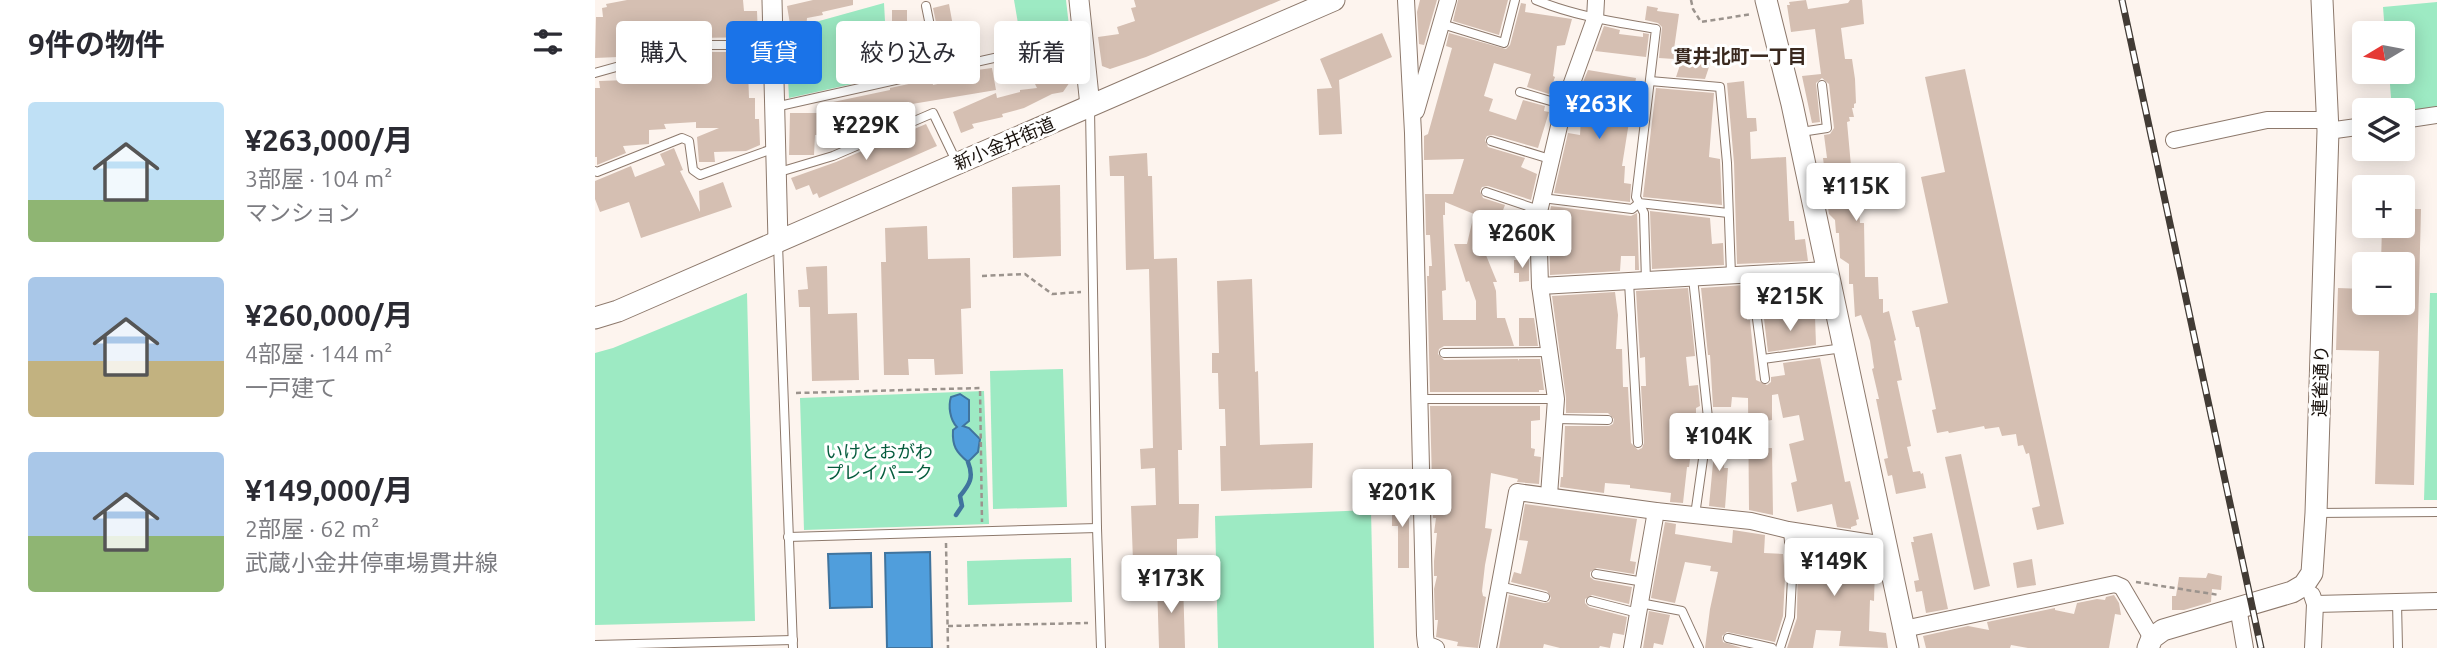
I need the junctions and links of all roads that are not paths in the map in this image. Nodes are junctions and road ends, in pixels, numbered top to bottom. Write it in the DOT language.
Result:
graph roads {
  1 [pos="1079,0"];
  2 [pos="1334,0"];
  3 [pos="1406,0"];
  4 [pos="1448,0"];
  5 [pos="1515,0"];
  6 [pos="1536,0"];
  7 [pos="1595,0"];
  8 [pos="2322,0"];
  9 [pos="926,6"];
  10 [pos="1767,6"];
  11 [pos="1595,19"];
  12 [pos="929,21"];
  13 [pos="1081,21"];
  14 [pos="1442,23"];
  15 [pos="726,45"];
  16 [pos="595,73"];
  17 [pos="1650,80"];
  18 [pos="774,84"];
  19 [pos="878,84"];
  20 [pos="1088,84"];
  21 [pos="1822,85"];
  22 [pos="1520,92"];
  23 [pos="1564,105"];
  24 [pos="1090,106"];
  25 [pos="775,107"];
  26 [pos="2437,115"];
  27 [pos="2415,118"];
  28 [pos="1412,123"];
  29 [pos="2328,125"];
  30 [pos="2352,126"];
  31 [pos="1798,132"];
  32 [pos="2174,140"];
  33 [pos="1491,141"];
  34 [pos="775,148"];
  35 [pos="1550,159"];
  36 [pos="957,163"];
  37 [pos="595,171"];
  38 [pos="776,173"];
  39 [pos="1486,192"];
  40 [pos="1639,203"];
  41 [pos="1540,204"];
  42 [pos="1728,213"];
  43 [pos="778,241"];
  44 [pos="1827,270"];
  45 [pos="1751,274"];
  46 [pos="1731,275"];
  47 [pos="1693,278"];
  48 [pos="1646,281"];
  49 [pos="1629,282"];
  50 [pos="1540,286"];
  51 [pos="595,318"];
  52 [pos="1843,348"];
  53 [pos="1549,352"];
  54 [pos="1444,353"];
  55 [pos="1763,359"];
  56 [pos="1765,379"];
  57 [pos="1419,399"];
  58 [pos="1556,399"];
  59 [pos="1555,419"];
  60 [pos="1608,420"];
  61 [pos="1638,443"];
  62 [pos="1549,495"];
  63 [pos="1656,511"];
  64 [pos="2437,512"];
  65 [pos="2316,513"];
  66 [pos="1695,515"];
  67 [pos="1097,528"];
  68 [pos="1789,530"];
  69 [pos="788,537"];
  70 [pos="1885,545"];
  71 [pos="1596,574"];
  72 [pos="1644,582"];
  73 [pos="2304,585"];
  74 [pos="1499,586"];
  75 [pos="1545,597"];
  76 [pos="1591,601"];
  77 [pos="2437,601"];
  78 [pos="2397,602"];
  79 [pos="2315,604"];
  80 [pos="2238,607"];
  81 [pos="1639,608"];
  82 [pos="1727,638"];
  83 [pos="1906,638"];
  84 [pos="2150,643"];
  85 [pos="793,644"];
  86 [pos="595,645"];
  87 [pos="1101,648"];
  88 [pos="1436,648"];
  89 [pos="1488,648"];
  90 [pos="1632,648"];
  91 [pos="1699,648"];
  92 [pos="1772,648"];
  93 [pos="1780,648"];
  94 [pos="2245,648"];
  95 [pos="2313,648"];
  96 [pos="2398,648"];
  1 -- 13 [label="street"];
  2 -- 24 [label="main road, 新小金井街道"];
  3 -- 28 [label="street"];
  4 -- 14 [label="street"];
  5 -- 14 [label="lane"];
  6 -- 11 [label="lane"];
  7 -- 11 [label="street"];
  8 -- 29 [label="main road, 連雀通り"];
  9 -- 12 [label="lane"];
  10 -- 31 [label="main road"];
  11 -- 17 [label="lane"];
  11 -- 23 [label="street"];
  14 -- 28 [label="street"];
  15 -- 16 [label="lane"];
  17 -- 40 [label="lane"];
  17 -- 42 [label="lane"];
  18 -- 25 [label="street"];
  19 -- 25 [label="lane"];
  20 -- 24 [label="street"];
  21 -- 31 [label="lane"];
  22 -- 23 [label="lane"];
  23 -- 35 [label="street"];
  24 -- 36 [label="main road, 新小金井街道"];
  24 -- 67 [label="lane"];
  25 -- 34 [label="street"];
  26 -- 27 [label="street"];
  28 -- 57 [label="street"];
  29 -- 30 [label="street"];
  29 -- 32 [label="street"];
  29 -- 65 [label="main road, 連雀通り"];
  31 -- 44 [label="main road"];
  33 -- 35 [label="lane"];
  34 -- 37 [label="lane"];
  34 -- 38 [label="street"];
  35 -- 41 [label="street"];
  36 -- 38 [label="lane"];
  36 -- 43 [label="main road, 新小金井街道"];
  38 -- 43 [label="street"];
  39 -- 41 [label="lane"];
  40 -- 41 [label="lane"];
  40 -- 42 [label="lane"];
  40 -- 48 [label="lane"];
  41 -- 50 [label="street"];
  42 -- 46 [label="lane"];
  43 -- 51 [label="main road, 新小金井街道"];
  43 -- 69 [label="lane"];
  44 -- 45 [label="street"];
  44 -- 52 [label="main road"];
  45 -- 46 [label="street"];
  45 -- 55 [label="lane"];
  46 -- 47 [label="street"];
  47 -- 48 [label="street"];
  47 -- 66 [label="lane"];
  48 -- 49 [label="street"];
  49 -- 50 [label="street"];
  49 -- 61 [label="lane"];
  50 -- 53 [label="street"];
  52 -- 55 [label="lane"];
  52 -- 70 [label="main road"];
  53 -- 54 [label="lane"];
  53 -- 58 [label="street"];
  55 -- 56 [label="lane"];
  57 -- 58 [label="lane"];
  57 -- 88 [label="street"];
  58 -- 59 [label="street"];
  59 -- 60 [label="lane"];
  59 -- 62 [label="street"];
  62 -- 63 [label="street"];
  62 -- 74 [label="street"];
  63 -- 66 [label="street"];
  63 -- 72 [label="street"];
  64 -- 65 [label="lane"];
  65 -- 73 [label="main road, 連雀通り"];
  66 -- 68 [label="street"];
  67 -- 69 [label="lane"];
  67 -- 87 [label="lane"];
  68 -- 70 [label="street"];
  68 -- 93 [label="lane"];
  69 -- 85 [label="lane"];
  70 -- 83 [label="main road"];
  71 -- 72 [label="lane"];
  72 -- 81 [label="street"];
  73 -- 79 [label="street"];
  73 -- 80 [label="main road"];
  74 -- 75 [label="lane"];
  74 -- 89 [label="street"];
  76 -- 81 [label="lane"];
  77 -- 78 [label="street"];
  78 -- 79 [label="street"];
  78 -- 96 [label="lane"];
  79 -- 95 [label="street"];
  80 -- 84 [label="main road"];
  80 -- 94 [label="street"];
  81 -- 90 [label="street"];
  81 -- 91 [label="lane"];
  82 -- 92 [label="lane"];
  83 -- 84 [label="street"];
  85 -- 86 [label="lane"];
}
